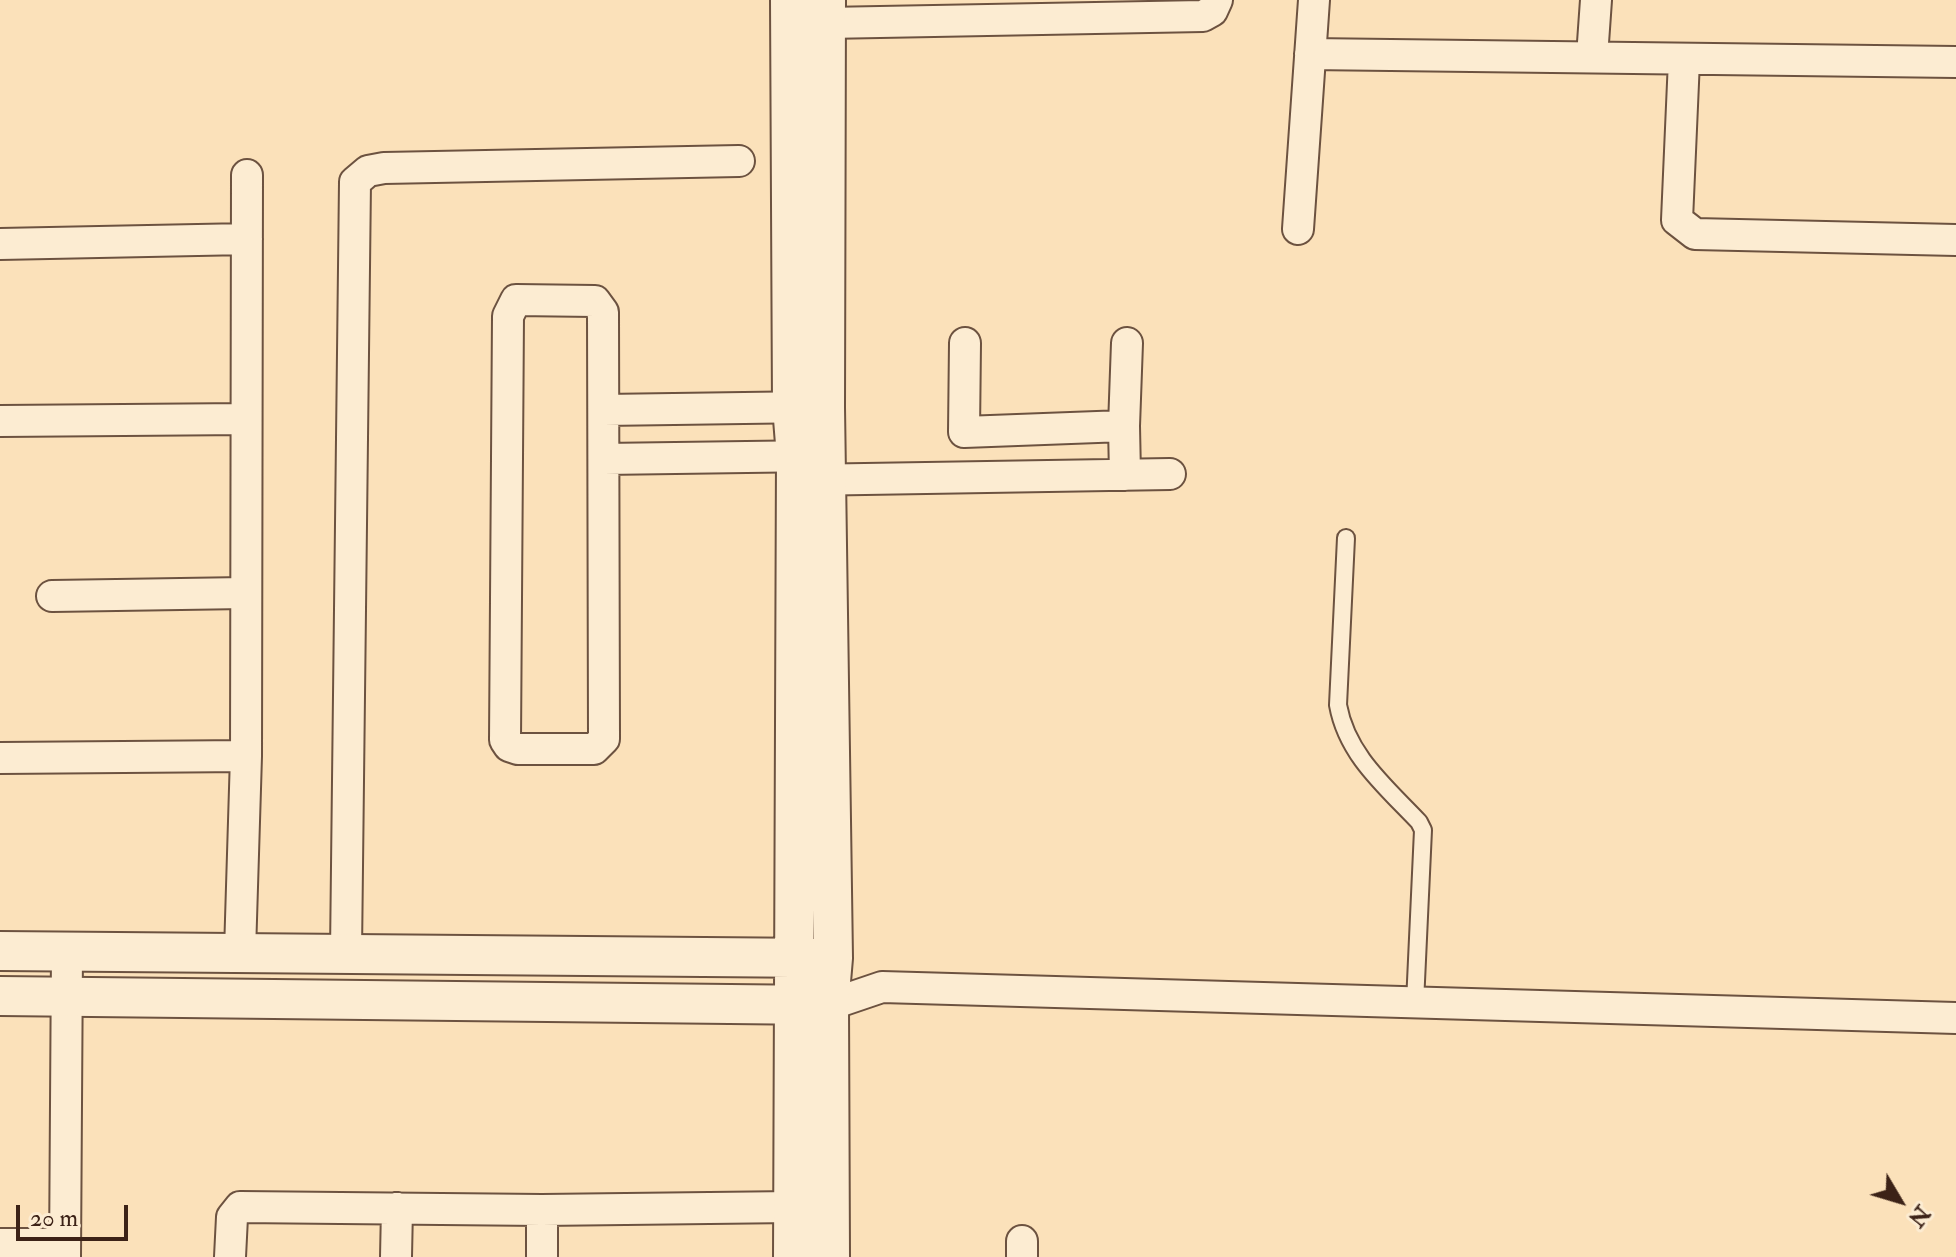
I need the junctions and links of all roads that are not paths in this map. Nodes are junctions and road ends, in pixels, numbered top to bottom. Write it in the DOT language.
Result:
graph roads {
  1 [pos="790,0"];
  2 [pos="1217,0"];
  3 [pos="1314,0"];
  4 [pos="1596,0"];
  5 [pos="826,12"];
  6 [pos="1310,54"];
  7 [pos="1592,57"];
  8 [pos="1684,60"];
  9 [pos="1956,62"];
  10 [pos="739,161"];
  11 [pos="247,175"];
  12 [pos="1298,229"];
  13 [pos="247,239"];
  14 [pos="1956,240"];
  15 [pos="0,244"];
  16 [pos="965,343"];
  17 [pos="1127,343"];
  18 [pos="809,407"];
  19 [pos="604,410"];
  20 [pos="246,419"];
  21 [pos="0,421"];
  22 [pos="1124,426"];
  23 [pos="964,432"];
  24 [pos="604,459"];
  25 [pos="811,468"];
  26 [pos="1170,474"];
  27 [pos="1125,475"];
  28 [pos="963,476"];
  29 [pos="1346,538"];
  30 [pos="245,593"];
  31 [pos="52,596"];
  32 [pos="246,756"];
  33 [pos="0,758"];
  34 [pos="0,951"];
  35 [pos="67,951"];
  36 [pos="240,952"];
  37 [pos="346,952"];
  38 [pos="795,958"];
  39 [pos="833,958"];
  40 [pos="882,987"];
  41 [pos="0,996"];
  42 [pos="66,996"];
  43 [pos="1415,1003"];
  44 [pos="812,1006"];
  45 [pos="1956,1018"];
  46 [pos="793,1207"];
  47 [pos="397,1208"];
  48 [pos="542,1210"];
  49 [pos="0,1244"];
  50 [pos="65,1251"];
  51 [pos="230,1257"];
  52 [pos="396,1257"];
  53 [pos="542,1257"];
  54 [pos="793,1257"];
  55 [pos="830,1257"];
  1 -- 18 [label="street"];
  2 -- 5 [label="street"];
  3 -- 6 [label="street"];
  4 -- 7 [label="street"];
  5 -- 18 [label="street"];
  6 -- 7 [label="street"];
  6 -- 12 [label="street"];
  7 -- 8 [label="street"];
  8 -- 9 [label="street"];
  8 -- 14 [label="street"];
  10 -- 37 [label="street"];
  11 -- 13 [label="street"];
  13 -- 15 [label="street"];
  13 -- 20 [label="street"];
  16 -- 23 [label="street"];
  17 -- 22 [label="street"];
  18 -- 19 [label="street"];
  18 -- 25 [label="street"];
  19 -- 24 [label="street"];
  19 -- 24 [label="street"];
  20 -- 21 [label="street"];
  20 -- 30 [label="street"];
  22 -- 23 [label="street"];
  22 -- 27 [label="street"];
  23 -- 28 [label="street"];
  24 -- 25 [label="street"];
  25 -- 28 [label="street"];
  25 -- 38 [label="street"];
  25 -- 39 [label="street"];
  26 -- 27 [label="street"];
  27 -- 28 [label="street"];
  29 -- 43 [label="lane"];
  30 -- 31 [label="street"];
  30 -- 32 [label="street"];
  32 -- 33 [label="street"];
  32 -- 36 [label="street"];
  34 -- 35 [label="street"];
  35 -- 36 [label="street"];
  35 -- 42 [label="street"];
  36 -- 37 [label="street"];
  37 -- 38 [label="street"];
  38 -- 39 [label="street"];
  38 -- 44 [label="street"];
  39 -- 40 [label="street"];
  39 -- 44 [label="street"];
  40 -- 43 [label="street"];
  40 -- 44 [label="street"];
  41 -- 42 [label="street"];
  42 -- 44 [label="street"];
  42 -- 50 [label="street"];
  43 -- 45 [label="street"];
  44 -- 46 [label="street"];
  44 -- 55 [label="street"];
  46 -- 48 [label="street"];
  46 -- 54 [label="street"];
  47 -- 48 [label="street"];
  47 -- 51 [label="street"];
  47 -- 52 [label="street"];
  48 -- 53 [label="street"];
  49 -- 50 [label="street"];
}
